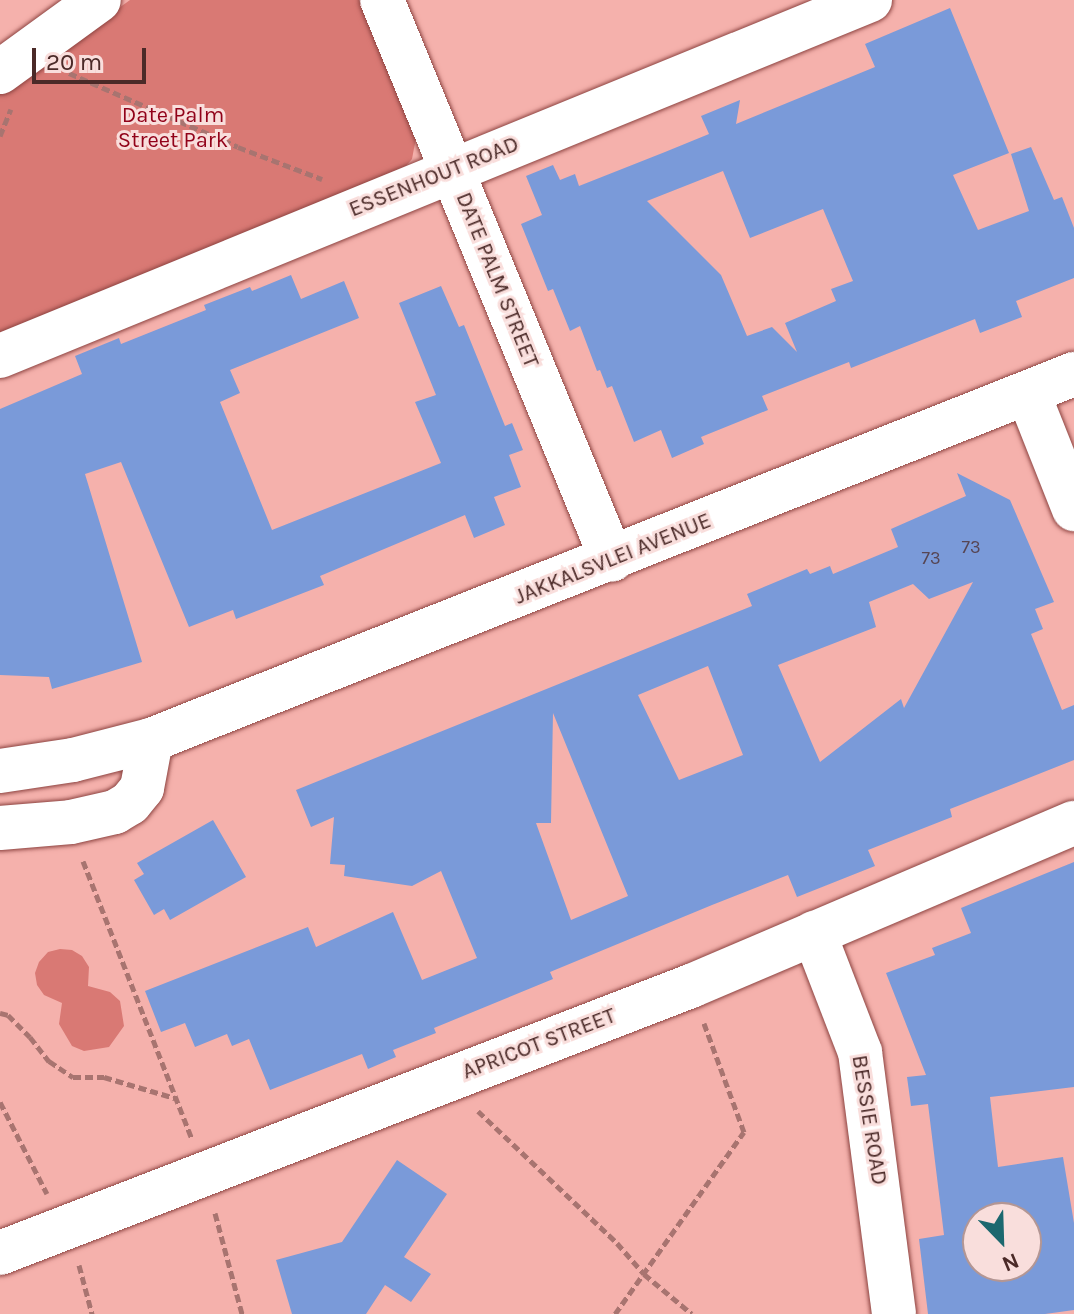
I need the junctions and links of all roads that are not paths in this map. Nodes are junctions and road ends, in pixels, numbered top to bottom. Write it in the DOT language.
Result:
graph roads {
  1 [pos="99,0"];
  2 [pos="382,0"];
  3 [pos="870,0"];
  4 [pos="802,13"];
  5 [pos="0,72"];
  6 [pos="452,169"];
  7 [pos="0,356"];
  8 [pos="1074,374"];
  9 [pos="1028,393"];
  10 [pos="1074,509"];
  11 [pos="612,560"];
  12 [pos="151,740"];
  13 [pos="0,771"];
  14 [pos="1074,823"];
  15 [pos="0,828"];
  16 [pos="814,933"];
  17 [pos="0,1253"];
  18 [pos="894,1314"];
  1 -- 5 [label="street"];
  2 -- 6 [label="street, DATE PALM STREET"];
  3 -- 4 [label="street, ESSENHOUT ROAD"];
  4 -- 6 [label="street, ESSENHOUT ROAD"];
  6 -- 7 [label="street, ESSENHOUT ROAD"];
  6 -- 11 [label="street, DATE PALM STREET"];
  8 -- 9 [label="street, JAKKALSVLEI AVENUE"];
  9 -- 10 [label="street"];
  9 -- 11 [label="street, JAKKALSVLEI AVENUE"];
  11 -- 12 [label="street, JAKKALSVLEI AVENUE"];
  12 -- 13 [label="street, JAKKALSVLEI AVENUE"];
  12 -- 15 [label="street"];
  14 -- 16 [label="street, APRICOT STREET"];
  16 -- 17 [label="street, APRICOT STREET"];
  16 -- 18 [label="street, BESSIE ROAD"];
}
